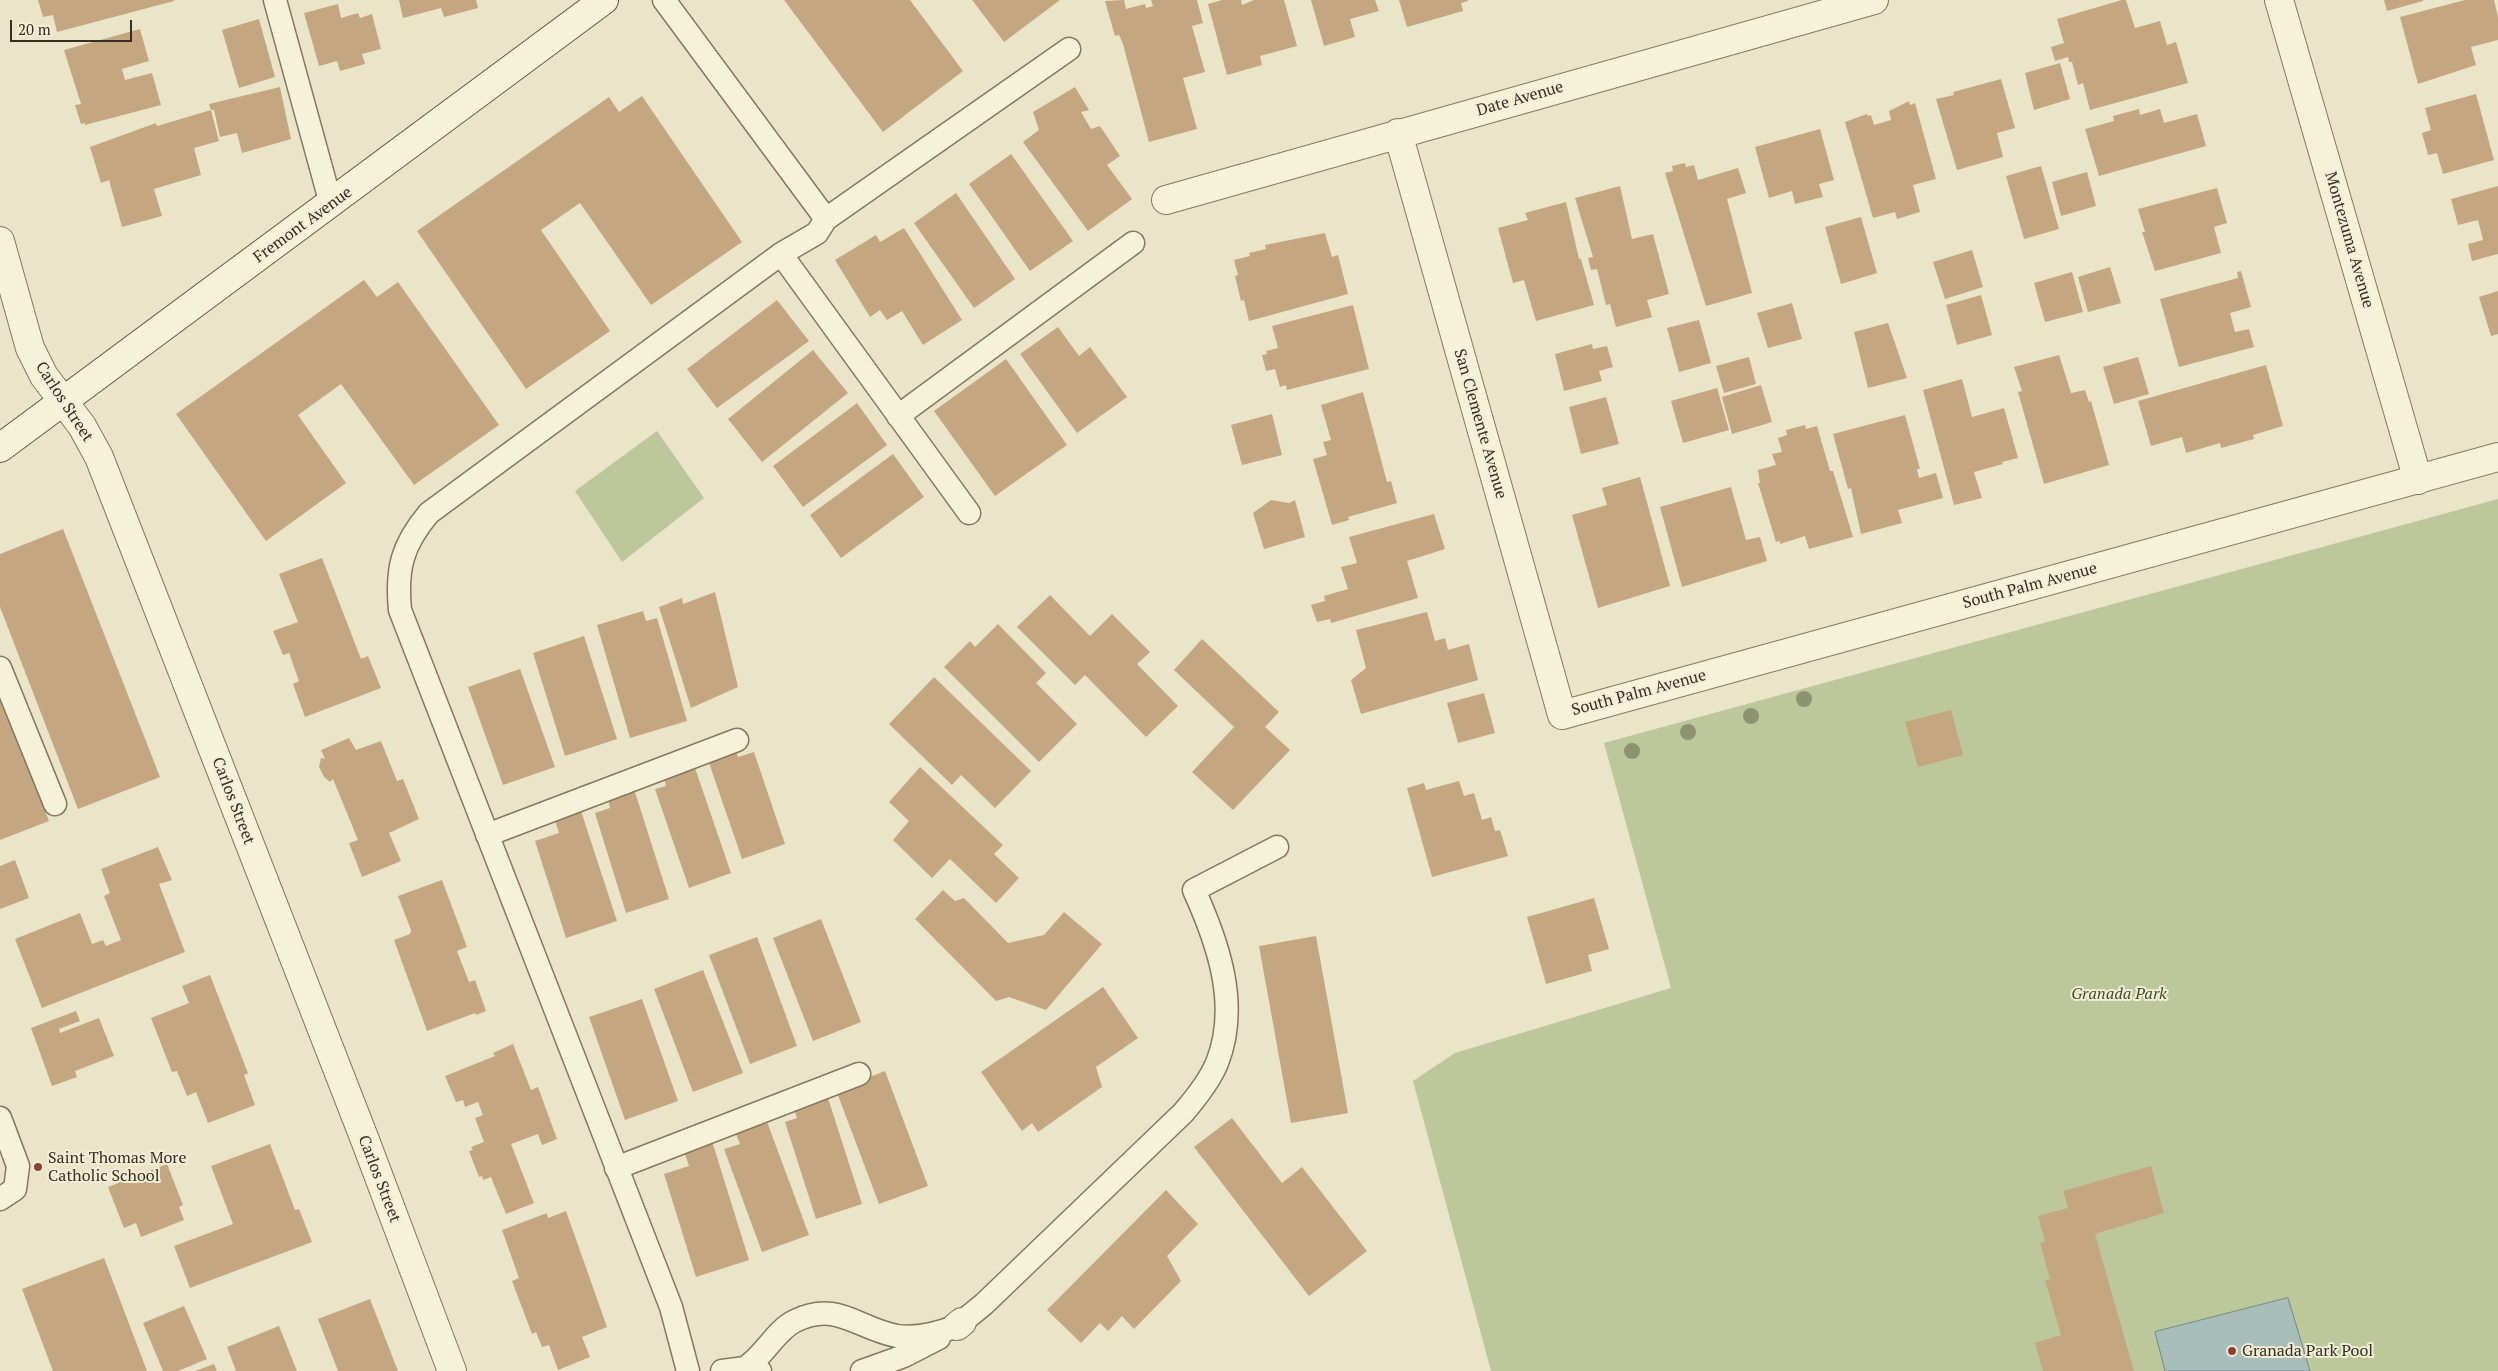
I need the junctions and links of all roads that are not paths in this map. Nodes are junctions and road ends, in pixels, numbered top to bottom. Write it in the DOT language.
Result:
graph roads {
  1 [pos="275,0"];
  2 [pos="604,0"];
  3 [pos="664,0"];
  4 [pos="1874,0"];
  5 [pos="2280,0"];
  6 [pos="1069,49"];
  7 [pos="1398,133"];
  8 [pos="1166,200"];
  9 [pos="331,204"];
  10 [pos="826,218"];
  11 [pos="0,241"];
  12 [pos="1133,243"];
  13 [pos="780,254"];
  14 [pos="63,400"];
  15 [pos="898,416"];
  16 [pos="0,448"];
  17 [pos="2498,457"];
  18 [pos="2418,480"];
  19 [pos="969,513"];
  20 [pos="0,668"];
  21 [pos="1562,715"];
  22 [pos="736,740"];
  23 [pos="55,804"];
  24 [pos="487,835"];
  25 [pos="1277,848"];
  26 [pos="859,1074"];
  27 [pos="0,1118"];
  28 [pos="616,1168"];
  29 [pos="0,1199"];
  30 [pos="959,1324"];
  31 [pos="753,1369"];
  32 [pos="452,1371"];
  33 [pos="688,1371"];
  34 [pos="722,1371"];
  35 [pos="862,1371"];
  1 -- 9 [label="lane"];
  2 -- 9 [label="street, Fremont Avenue"];
  3 -- 10 [label="lane"];
  4 -- 7 [label="street, Date Avenue"];
  5 -- 18 [label="street, Montezuma Avenue"];
  6 -- 10 [label="lane"];
  7 -- 8 [label="street, Date Avenue"];
  7 -- 21 [label="street, San Clemente Avenue"];
  9 -- 14 [label="street, Fremont Avenue"];
  10 -- 13 [label="lane"];
  11 -- 14 [label="street, Carlos Street"];
  12 -- 15 [label="lane"];
  13 -- 15 [label="lane"];
  13 -- 24 [label="lane"];
  14 -- 16 [label="street, Fremont Avenue"];
  14 -- 32 [label="street, Carlos Street"];
  15 -- 19 [label="lane"];
  17 -- 18 [label="street, South Palm Avenue"];
  18 -- 21 [label="street, South Palm Avenue"];
  20 -- 23 [label="lane"];
  22 -- 24 [label="lane"];
  24 -- 28 [label="lane"];
  25 -- 30 [label="lane"];
  26 -- 28 [label="lane"];
  27 -- 29 [label="lane"];
  28 -- 33 [label="lane"];
  30 -- 31 [label="lane"];
  30 -- 35 [label="lane"];
  31 -- 34 [label="lane"];
}
